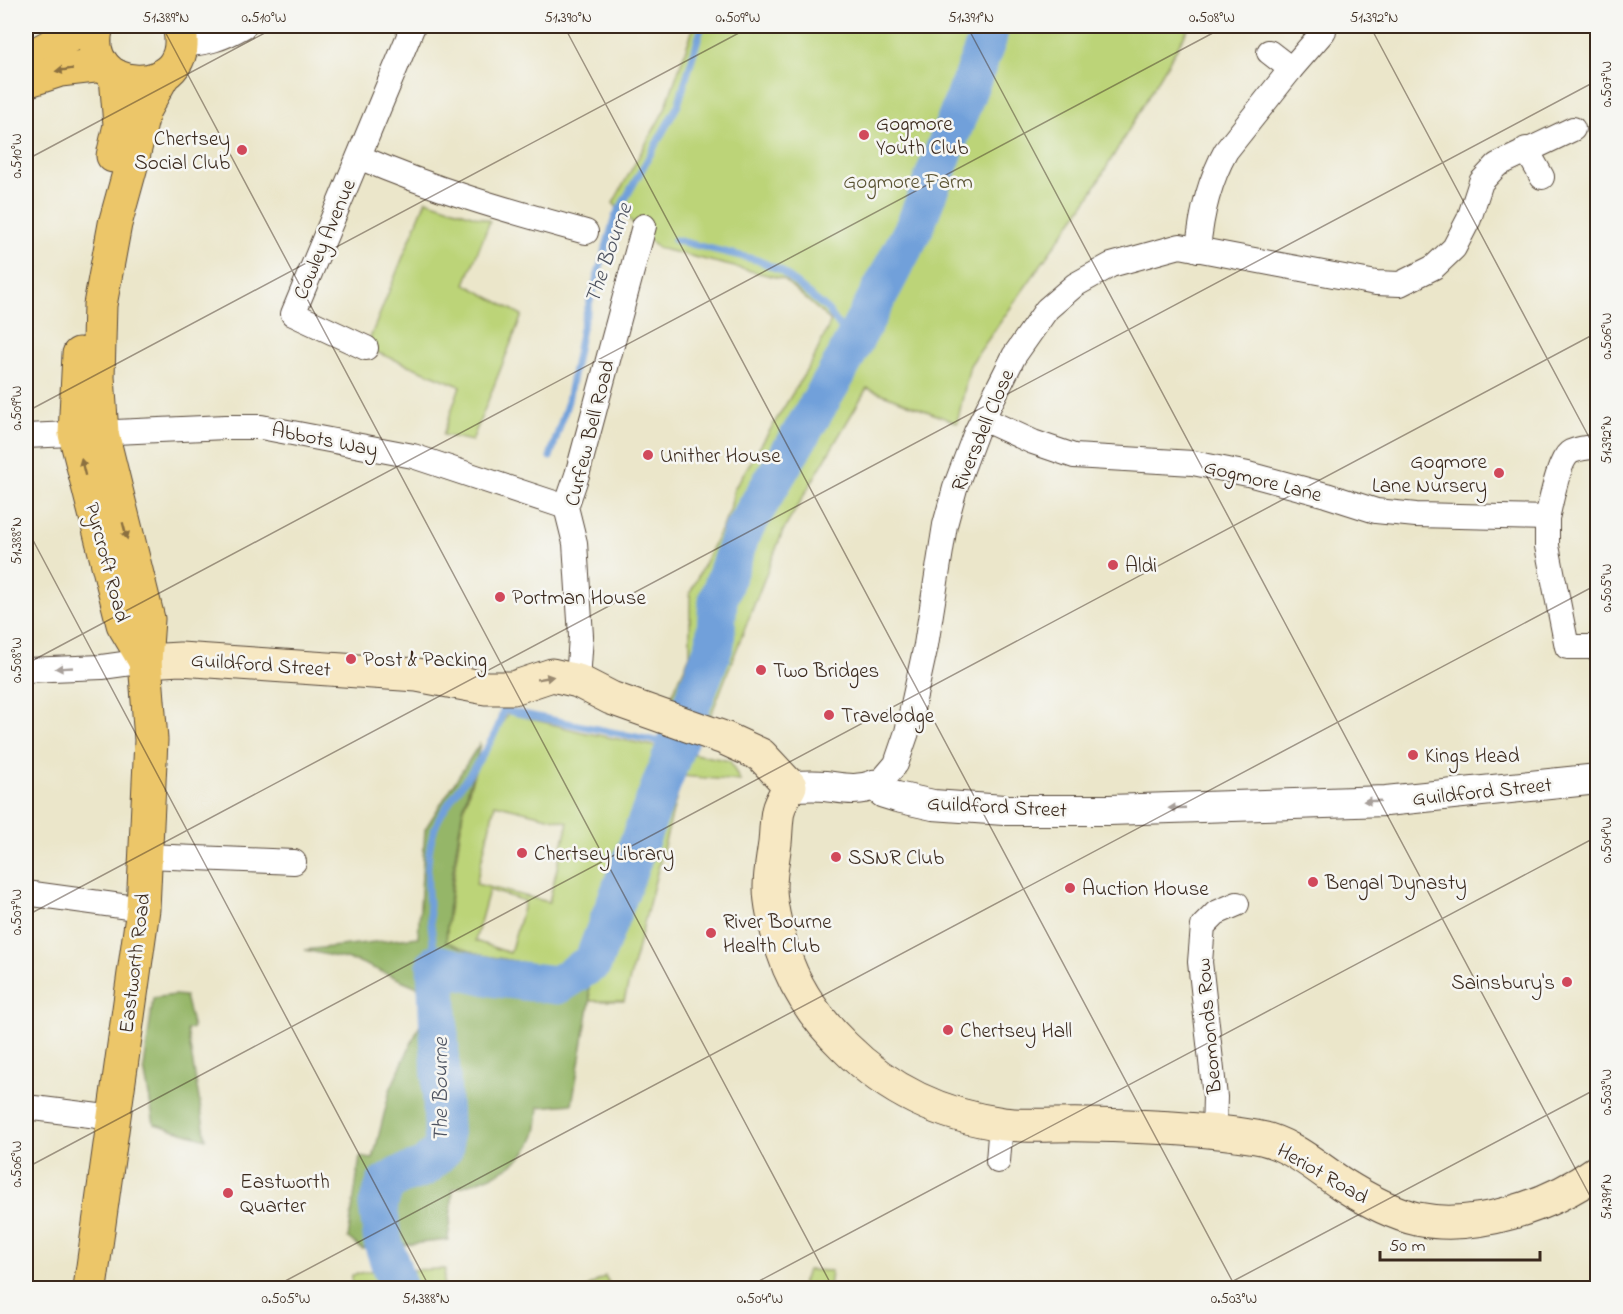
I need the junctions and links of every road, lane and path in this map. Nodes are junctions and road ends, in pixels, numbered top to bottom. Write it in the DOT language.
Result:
graph roads {
  1 [pos="41,26"];
  2 [pos="87,26"];
  3 [pos="97,26"];
  4 [pos="244,26"];
  5 [pos="413,26"];
  6 [pos="1324,31"];
  7 [pos="180,35"];
  8 [pos="26,36"];
  9 [pos="1269,52"];
  10 [pos="26,59"];
  11 [pos="1291,69"];
  12 [pos="109,70"];
  13 [pos="164,74"];
  14 [pos="26,81"];
  15 [pos="1572,129"];
  16 [pos="1526,149"];
  17 [pos="359,157"];
  18 [pos="1542,177"];
  19 [pos="644,226"];
  20 [pos="586,232"];
  21 [pos="1198,250"];
  22 [pos="366,348"];
  23 [pos="983,419"];
  24 [pos="89,434"];
  25 [pos="26,436"];
  26 [pos="1598,446"];
  27 [pos="566,507"];
  28 [pos="1547,518"];
  29 [pos="1598,647"];
  30 [pos="145,662"];
  31 [pos="26,670"];
  32 [pos="578,681"];
  33 [pos="1598,779"];
  34 [pos="874,785"];
  35 [pos="790,786"];
  36 [pos="147,856"];
  37 [pos="294,862"];
  38 [pos="26,893"];
  39 [pos="1237,904"];
  40 [pos="143,909"];
  41 [pos="26,1107"];
  42 [pos="114,1118"];
  43 [pos="1000,1123"];
  44 [pos="1214,1132"];
  45 [pos="998,1161"];
  46 [pos="1598,1171"];
  47 [pos="94,1280"];
  1 -- 8 [label="main road"];
  2 -- 10 [label="main road"];
  3 -- 12 [label="main road, Pyrcroft Road"];
  4 -- 7 [label="street"];
  5 -- 17 [label="street, Cowley Avenue"];
  6 -- 11 [label="street"];
  7 -- 13 [label="main road, Pyrcroft Road"];
  9 -- 11 [label="street"];
  11 -- 21 [label="street"];
  12 -- 13 [label="main road"];
  12 -- 14 [label="main road, one-way"];
  12 -- 24 [label="main road, Pyrcroft Road"];
  13 -- 24 [label="main road, Pyrcroft Road"];
  15 -- 16 [label="street, Riversdell Close"];
  16 -- 18 [label="street"];
  16 -- 21 [label="street, Riversdell Close"];
  17 -- 20 [label="street, Cowley Avenue"];
  17 -- 22 [label="street, Cowley Avenue"];
  19 -- 27 [label="street, Curfew Bell Road"];
  21 -- 23 [label="street, Riversdell Close"];
  23 -- 28 [label="street, Gogmore Lane"];
  23 -- 34 [label="street, Riversdell Close"];
  24 -- 25 [label="street, Abbots Way"];
  24 -- 27 [label="street, Abbots Way"];
  24 -- 30 [label="main road, Pyrcroft Road"];
  26 -- 28 [label="street"];
  27 -- 32 [label="street, Curfew Bell Road"];
  28 -- 29 [label="street"];
  30 -- 31 [label="street, one-way"];
  30 -- 32 [label="main road, Guildford Street, one-way"];
  30 -- 36 [label="main road, Eastworth Road"];
  32 -- 35 [label="main road, Guildford Street"];
  33 -- 34 [label="street, Guildford Street, one-way"];
  34 -- 35 [label="street"];
  35 -- 43 [label="main road, Heriot Road"];
  36 -- 37 [label="street"];
  36 -- 40 [label="main road, Eastworth Road"];
  38 -- 40 [label="street"];
  39 -- 44 [label="street, Beomonds Row"];
  40 -- 42 [label="main road, Eastworth Road"];
  41 -- 42 [label="street"];
  42 -- 47 [label="main road, Eastworth Road"];
  43 -- 44 [label="main road, Heriot Road"];
  43 -- 45 [label="street"];
  44 -- 46 [label="main road, Heriot Road"];
}
